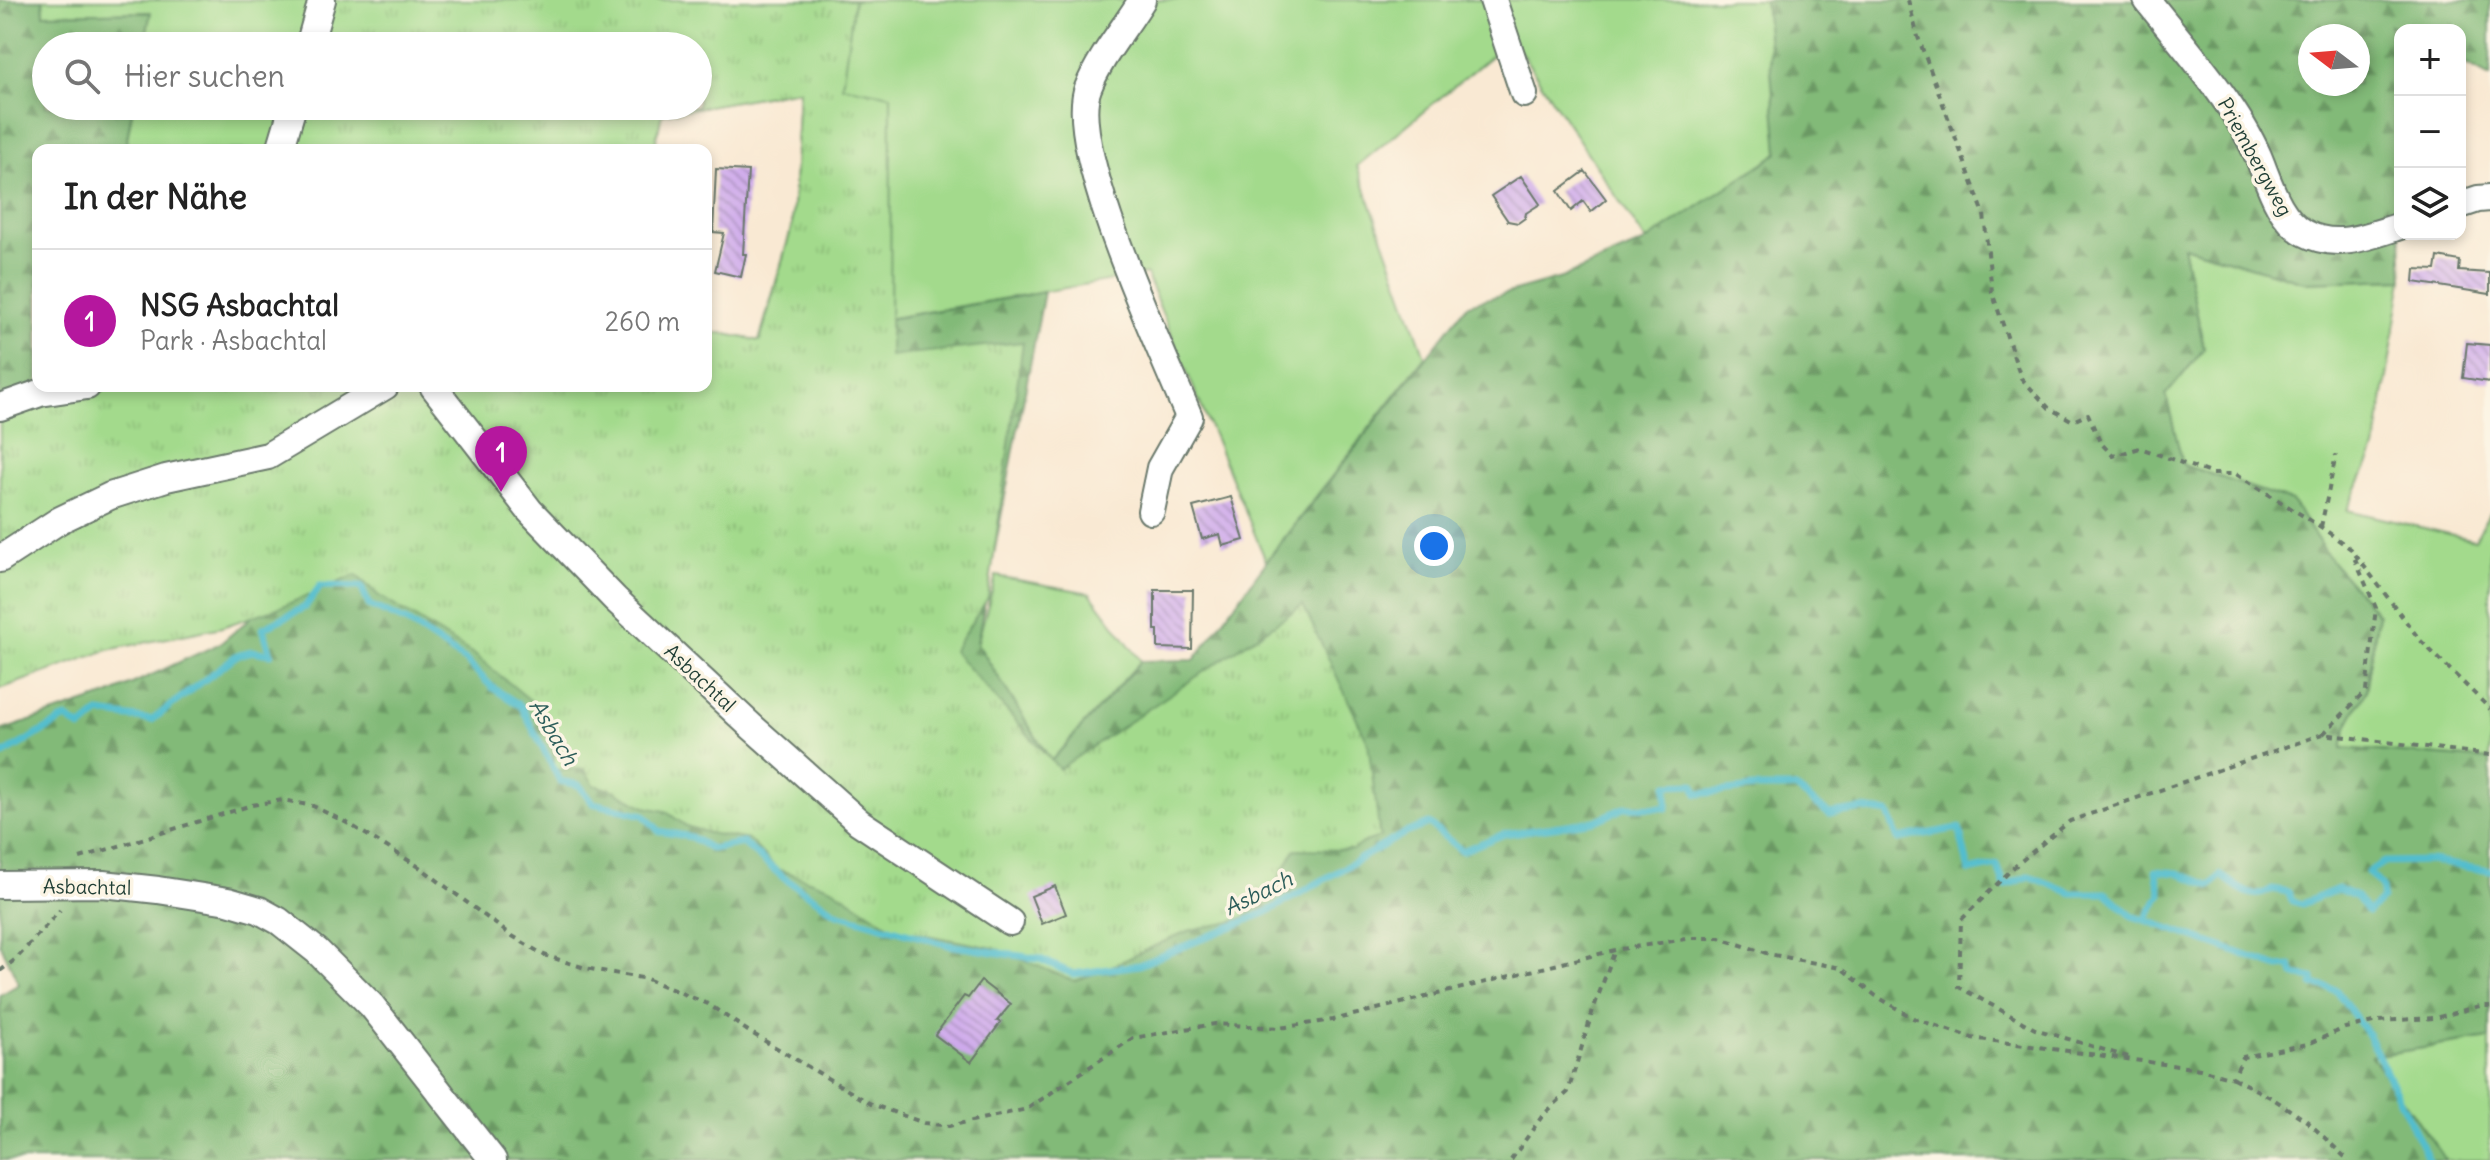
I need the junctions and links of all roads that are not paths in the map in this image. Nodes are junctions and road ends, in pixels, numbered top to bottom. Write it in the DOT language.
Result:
graph roads {
  1 [pos="322,0"];
  2 [pos="1142,0"];
  3 [pos="1493,0"];
  4 [pos="2147,0"];
  5 [pos="313,32"];
  6 [pos="1524,94"];
  7 [pos="289,120"];
  8 [pos="282,144"];
  9 [pos="2490,198"];
  10 [pos="2466,203"];
  11 [pos="2394,228"];
  12 [pos="47,392"];
  13 [pos="375,392"];
  14 [pos="438,392"];
  15 [pos="0,407"];
  16 [pos="1151,511"];
  17 [pos="0,559"];
  18 [pos="0,885"];
  19 [pos="1010,922"];
  20 [pos="493,1160"];
  1 -- 5 [label="street"];
  2 -- 16 [label="street"];
  3 -- 6 [label="street"];
  4 -- 11 [label="street, Priembergweg"];
  7 -- 8 [label="street"];
  9 -- 10 [label="street"];
  12 -- 15 [label="street"];
  13 -- 17 [label="street"];
  14 -- 19 [label="street, Asbachtal"];
  18 -- 20 [label="street, Asbachtal"];
}
